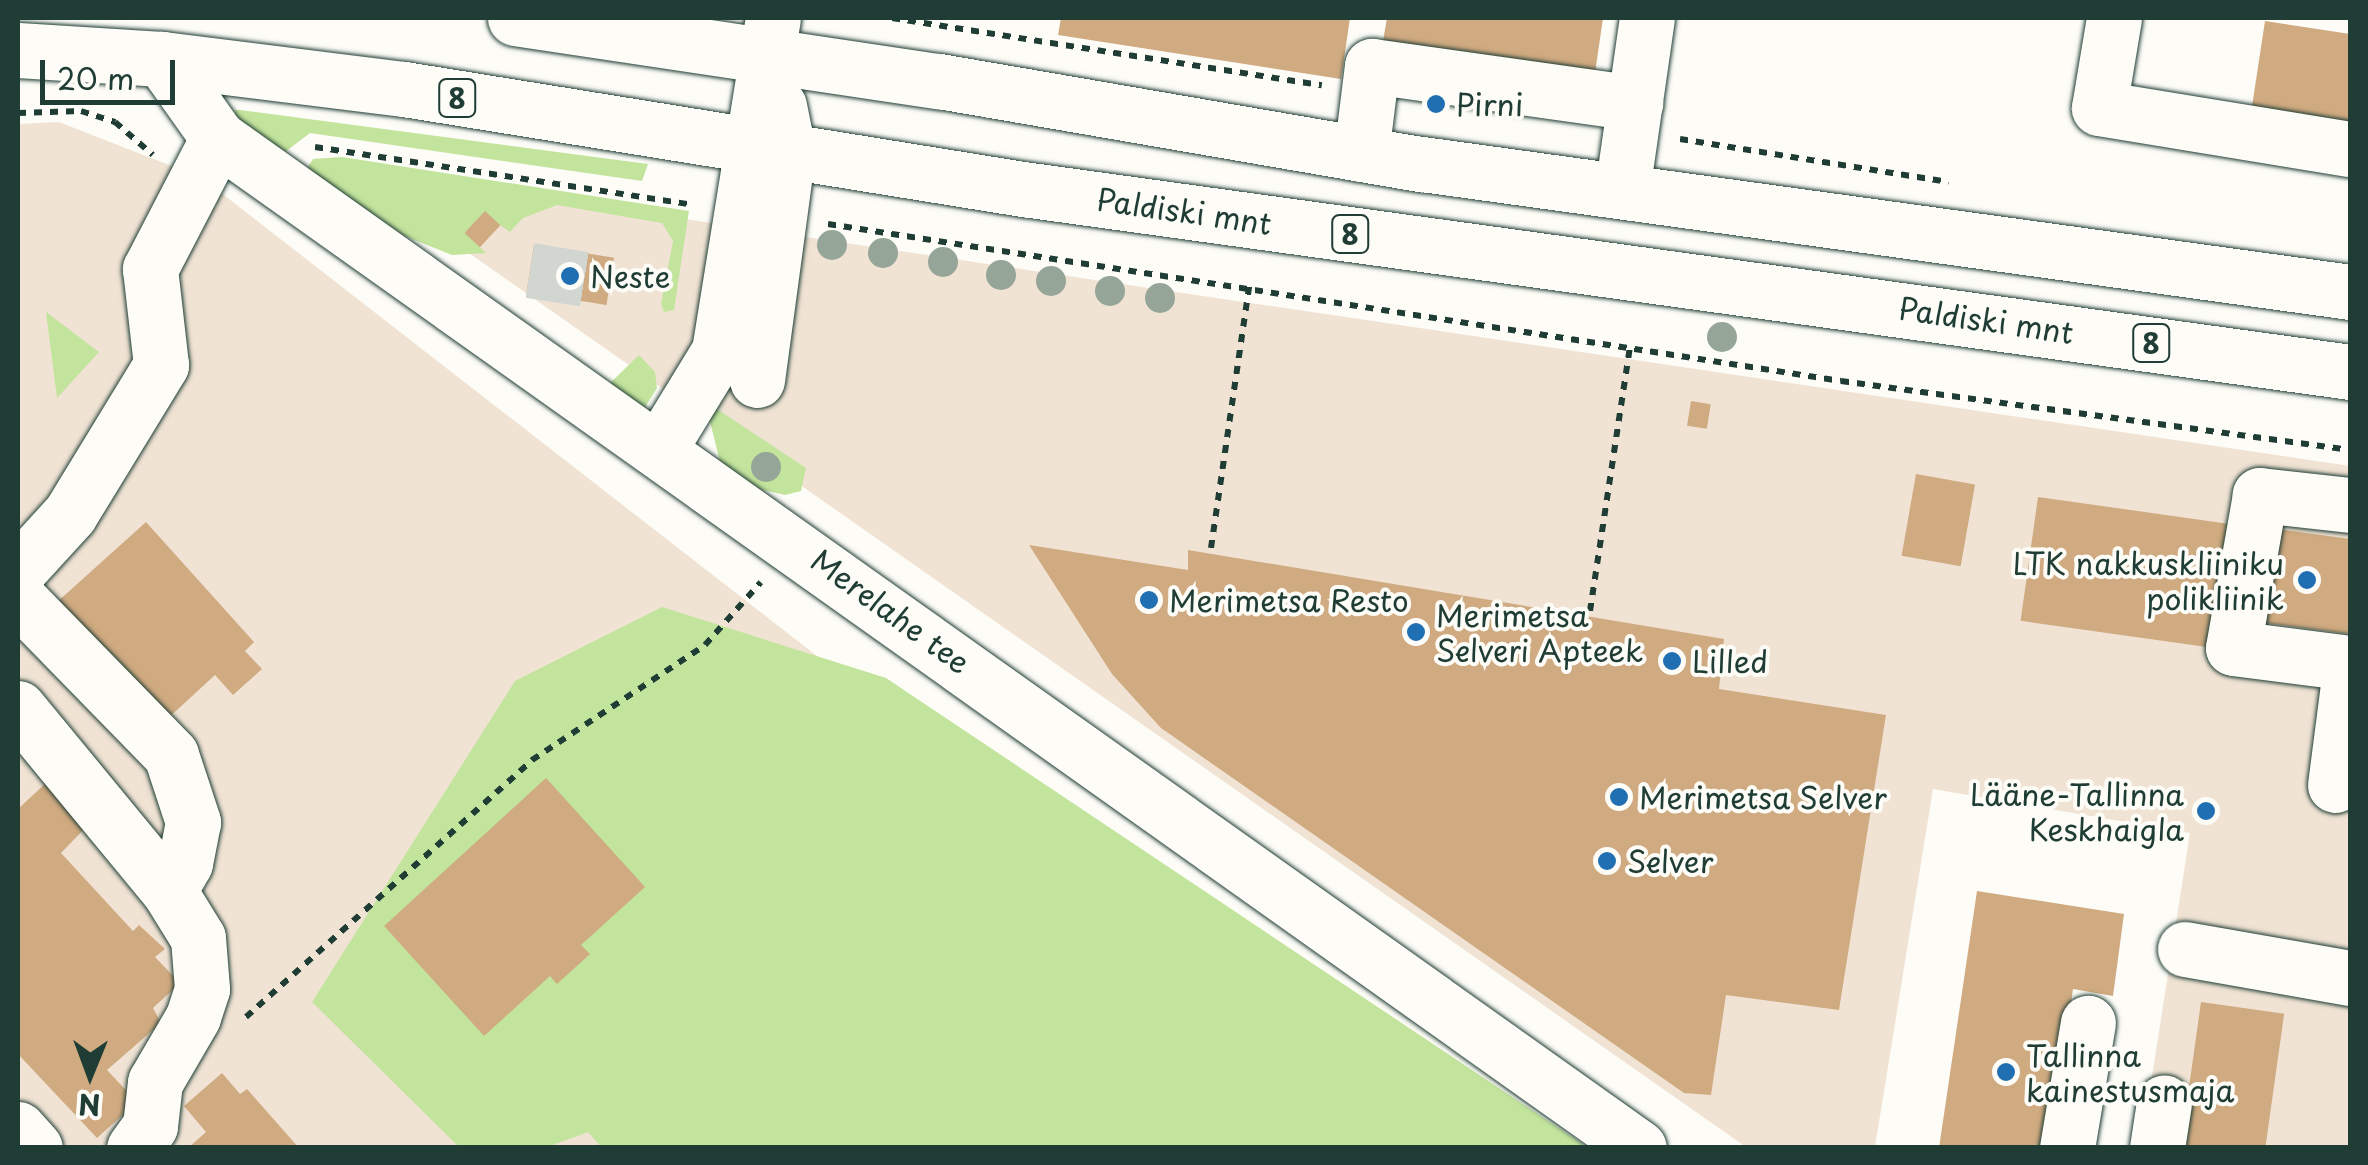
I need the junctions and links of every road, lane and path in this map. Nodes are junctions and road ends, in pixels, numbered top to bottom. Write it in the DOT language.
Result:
graph roads {
  1 [pos="515,18"];
  2 [pos="1647,18"];
  3 [pos="2114,18"];
  4 [pos="770,36"];
  5 [pos="18,50"];
  6 [pos="162,59"];
  7 [pos="1635,103"];
  8 [pos="18,114"];
  9 [pos="218,138"];
  10 [pos="770,148"];
  11 [pos="2350,148"];
  12 [pos="308,149"];
  13 [pos="1361,154"];
  14 [pos="158,171"];
  15 [pos="1622,191"];
  16 [pos="692,205"];
  17 [pos="820,224"];
  18 [pos="1249,286"];
  19 [pos="2350,292"];
  20 [pos="1630,348"];
  21 [pos="2350,372"];
  22 [pos="756,380"];
  23 [pos="660,449"];
  24 [pos="2350,450"];
  25 [pos="2350,505"];
  26 [pos="790,539"];
  27 [pos="1211,548"];
  28 [pos="18,571"];
  29 [pos="18,598"];
  30 [pos="1590,612"];
  31 [pos="2350,666"];
  32 [pos="18,708"];
  33 [pos="2335,785"];
  34 [pos="169,891"];
  35 [pos="344,928"];
  36 [pos="2185,949"];
  37 [pos="2350,978"];
  38 [pos="2088,1023"];
  39 [pos="18,1129"];
  40 [pos="35,1148"];
  41 [pos="134,1148"];
  42 [pos="1639,1148"];
  43 [pos="2067,1148"];
  1 -- 4 [label="main road"];
  2 -- 7 [label="main road"];
  3 -- 11 [label="main road"];
  4 -- 10 [label="main road"];
  4 -- 13 [label="main road"];
  5 -- 6 [label="main road, Paldiski mnt / 8"];
  6 -- 9 [label="main road, Merelahe tee"];
  6 -- 10 [label="main road, Paldiski mnt / 8"];
  7 -- 13 [label="main road"];
  7 -- 15 [label="main road"];
  8 -- 14 [label="path"];
  9 -- 23 [label="main road, Merelahe tee"];
  9 -- 28 [label="main road"];
  10 -- 21 [label="main road, Paldiski mnt / 8"];
  10 -- 22 [label="main road"];
  10 -- 23 [label="main road"];
  12 -- 16 [label="path"];
  13 -- 15 [label="main road"];
  15 -- 19 [label="main road"];
  17 -- 18 [label="path"];
  18 -- 20 [label="path"];
  18 -- 27 [label="path"];
  20 -- 24 [label="path"];
  20 -- 30 [label="path"];
  23 -- 26 [label="main road, Merelahe tee"];
  25 -- 31 [label="main road"];
  26 -- 35 [label="path"];
  26 -- 42 [label="main road, Merelahe tee"];
  29 -- 34 [label="main road"];
  31 -- 33 [label="main road"];
  32 -- 34 [label="main road"];
  34 -- 41 [label="main road"];
  36 -- 37 [label="main road"];
  38 -- 43 [label="main road"];
  39 -- 40 [label="main road"];
}
